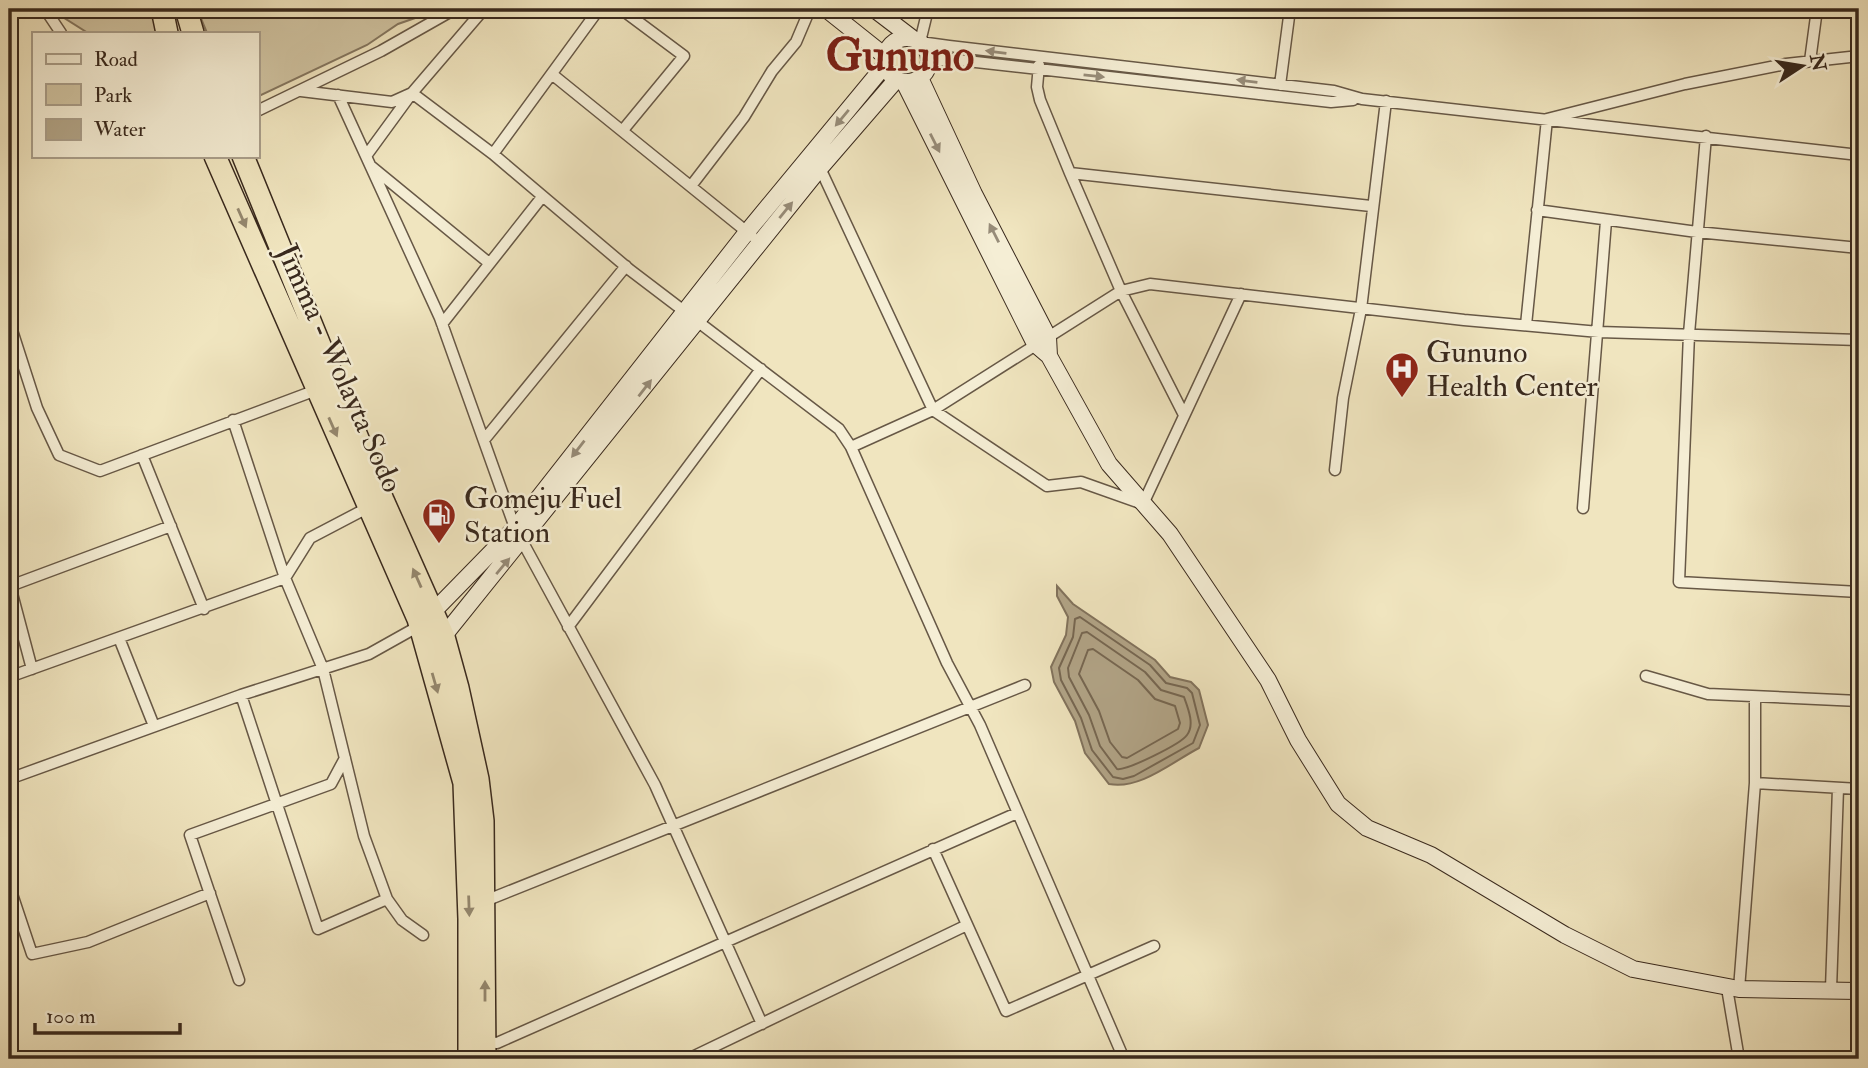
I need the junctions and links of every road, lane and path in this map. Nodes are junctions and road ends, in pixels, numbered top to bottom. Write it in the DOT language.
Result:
graph roads {
  1 [pos="45,9"];
  2 [pos="162,9"];
  3 [pos="186,9"];
  4 [pos="455,9"];
  5 [pos="484,9"];
  6 [pos="599,9"];
  7 [pos="621,9"];
  8 [pos="810,9"];
  9 [pos="826,9"];
  10 [pos="874,9"];
  11 [pos="928,9"];
  12 [pos="1290,9"];
  13 [pos="1817,9"];
  14 [pos="60,32"];
  15 [pos="167,32"];
  16 [pos="193,32"];
  17 [pos="916,40"];
  18 [pos="1859,56"];
  19 [pos="1040,57"];
  20 [pos="885,61"];
  21 [pos="1810,61"];
  22 [pos="929,63"];
  23 [pos="1038,69"];
  24 [pos="553,75"];
  25 [pos="920,78"];
  26 [pos="900,81"];
  27 [pos="1280,85"];
  28 [pos="301,91"];
  29 [pos="412,93"];
  30 [pos="338,95"];
  31 [pos="1362,99"];
  32 [pos="1386,101"];
  33 [pos="259,110"];
  34 [pos="1547,119"];
  35 [pos="624,130"];
  36 [pos="1706,136"];
  37 [pos="493,154"];
  38 [pos="1859,155"];
  39 [pos="216,158"];
  40 [pos="244,158"];
  41 [pos="368,161"];
  42 [pos="820,168"];
  43 [pos="1070,173"];
  44 [pos="691,186"];
  45 [pos="968,196"];
  46 [pos="542,197"];
  47 [pos="1371,206"];
  48 [pos="1537,210"];
  49 [pos="1606,221"];
  50 [pos="747,232"];
  51 [pos="1697,232"];
  52 [pos="761,242"];
  53 [pos="1859,248"];
  54 [pos="489,263"];
  55 [pos="626,266"];
  56 [pos="1121,291"];
  57 [pos="1241,294"];
  58 [pos="1361,309"];
  59 [pos="692,317"];
  60 [pos="9,321"];
  61 [pos="442,324"];
  62 [pos="1526,325"];
  63 [pos="1599,332"];
  64 [pos="1689,334"];
  65 [pos="1859,340"];
  66 [pos="1041,341"];
  67 [pos="761,369"];
  68 [pos="326,386"];
  69 [pos="933,410"];
  70 [pos="1184,415"];
  71 [pos="233,421"];
  72 [pos="484,440"];
  73 [pos="851,447"];
  74 [pos="142,455"];
  75 [pos="1335,470"];
  76 [pos="376,504"];
  77 [pos="1143,504"];
  78 [pos="1583,508"];
  79 [pos="171,526"];
  80 [pos="519,535"];
  81 [pos="285,578"];
  82 [pos="1859,592"];
  83 [pos="204,609"];
  84 [pos="426,619"];
  85 [pos="568,626"];
  86 [pos="444,637"];
  87 [pos="119,638"];
  88 [pos="428,656"];
  89 [pos="32,669"];
  90 [pos="323,669"];
  91 [pos="1647,676"];
  92 [pos="9,677"];
  93 [pos="1025,685"];
  94 [pos="241,695"];
  95 [pos="1755,697"];
  96 [pos="1859,701"];
  97 [pos="971,707"];
  98 [pos="153,726"];
  99 [pos="345,758"];
  100 [pos="9,779"];
  101 [pos="1755,783"];
  102 [pos="1838,788"];
  103 [pos="1859,789"];
  104 [pos="275,803"];
  105 [pos="1017,813"];
  106 [pos="674,826"];
  107 [pos="933,849"];
  108 [pos="9,885"];
  109 [pos="210,892"];
  110 [pos="387,899"];
  111 [pos="485,901"];
  112 [pos="967,925"];
  113 [pos="423,935"];
  114 [pos="727,943"];
  115 [pos="1154,946"];
  116 [pos="1089,977"];
  117 [pos="239,981"];
  118 [pos="1733,989"];
  119 [pos="1831,989"];
  120 [pos="1859,991"];
  121 [pos="762,1024"];
  122 [pos="485,1051"];
  123 [pos="468,1059"];
  124 [pos="688,1059"];
  125 [pos="1124,1059"];
  126 [pos="1739,1059"];
  1 -- 14 [label="street"];
  2 -- 15 [label="highway"];
  3 -- 16 [label="highway"];
  4 -- 28 [label="street"];
  5 -- 29 [label="street"];
  6 -- 24 [label="street"];
  7 -- 35 [label="street"];
  8 -- 44 [label="street"];
  9 -- 20 [label="main road"];
  10 -- 17 [label="main road"];
  11 -- 17 [label="street"];
  12 -- 27 [label="street"];
  13 -- 21 [label="street"];
  19 -- 17 [label="street, one-way"];
  17 -- 20 [label="main road"];
  17 -- 22 [label="main road"];
  18 -- 21 [label="street"];
  19 -- 23 [label="street"];
  27 -- 19 [label="street, one-way"];
  20 -- 26 [label="main road"];
  20 -- 50 [label="main road, one-way"];
  21 -- 34 [label="street"];
  22 -- 23 [label="street"];
  22 -- 25 [label="main road"];
  23 -- 31 [label="street, one-way"];
  23 -- 43 [label="street"];
  24 -- 35 [label="street"];
  24 -- 37 [label="street"];
  25 -- 26 [label="main road"];
  25 -- 45 [label="main road"];
  26 -- 42 [label="main road"];
  26 -- 45 [label="main road, one-way"];
  27 -- 31 [label="street"];
  28 -- 30 [label="street"];
  28 -- 33 [label="street"];
  29 -- 30 [label="street"];
  29 -- 37 [label="street"];
  29 -- 41 [label="street"];
  30 -- 41 [label="street"];
  31 -- 32 [label="street"];
  32 -- 34 [label="street"];
  32 -- 47 [label="street"];
  34 -- 36 [label="street"];
  34 -- 48 [label="street"];
  35 -- 44 [label="street"];
  36 -- 38 [label="street"];
  36 -- 51 [label="street"];
  37 -- 46 [label="street"];
  39 -- 68 [label="highway, Jimma - Wolayta Sodo, one-way"];
  40 -- 68 [label="highway, Jimma - Wolayta Sodo"];
  41 -- 54 [label="street"];
  41 -- 61 [label="street"];
  52 -- 42 [label="main road, one-way"];
  42 -- 69 [label="street"];
  43 -- 47 [label="street"];
  43 -- 56 [label="street"];
  44 -- 50 [label="street"];
  45 -- 66 [label="main road"];
  46 -- 54 [label="street"];
  46 -- 55 [label="street"];
  47 -- 58 [label="street"];
  48 -- 49 [label="street"];
  48 -- 62 [label="street"];
  49 -- 51 [label="street"];
  49 -- 63 [label="street"];
  50 -- 52 [label="street"];
  50 -- 59 [label="main road"];
  51 -- 53 [label="street"];
  51 -- 64 [label="street"];
  52 -- 59 [label="main road"];
  54 -- 61 [label="street"];
  55 -- 59 [label="street"];
  55 -- 72 [label="street"];
  56 -- 57 [label="street"];
  56 -- 66 [label="street"];
  56 -- 70 [label="street"];
  57 -- 58 [label="street"];
  57 -- 70 [label="street"];
  58 -- 62 [label="street"];
  58 -- 75 [label="street"];
  59 -- 67 [label="street"];
  59 -- 80 [label="main road"];
  60 -- 74 [label="street"];
  61 -- 72 [label="street"];
  62 -- 63 [label="street"];
  63 -- 64 [label="street"];
  63 -- 78 [label="street"];
  64 -- 65 [label="street"];
  64 -- 82 [label="street"];
  66 -- 69 [label="street"];
  66 -- 77 [label="main road"];
  67 -- 73 [label="street"];
  67 -- 85 [label="street"];
  68 -- 71 [label="street"];
  68 -- 76 [label="highway, Jimma - Wolayta Sodo"];
  69 -- 73 [label="street"];
  69 -- 77 [label="street"];
  70 -- 77 [label="street"];
  71 -- 74 [label="street"];
  71 -- 81 [label="street"];
  72 -- 80 [label="street"];
  73 -- 97 [label="street"];
  74 -- 79 [label="street"];
  76 -- 81 [label="street"];
  76 -- 84 [label="highway, Jimma - Wolayta Sodo"];
  77 -- 118 [label="main road"];
  79 -- 83 [label="street"];
  79 -- 89 [label="street"];
  80 -- 84 [label="main road"];
  80 -- 85 [label="street"];
  86 -- 80 [label="main road, one-way"];
  81 -- 83 [label="street"];
  81 -- 90 [label="street"];
  83 -- 87 [label="street"];
  84 -- 86 [label="highway, Jimma - Wolayta Sodo"];
  84 -- 88 [label="highway, Jimma - Wolayta Sodo"];
  84 -- 90 [label="street"];
  85 -- 106 [label="street"];
  86 -- 88 [label="main road"];
  86 -- 111 [label="highway, Jimma - Wolayta Sodo"];
  87 -- 89 [label="street"];
  87 -- 98 [label="street"];
  88 -- 123 [label="highway, Jimma - Wolayta Sodo, one-way"];
  89 -- 92 [label="street"];
  90 -- 94 [label="street"];
  90 -- 99 [label="street"];
  91 -- 95 [label="street"];
  93 -- 97 [label="street"];
  94 -- 98 [label="street"];
  94 -- 104 [label="street"];
  95 -- 96 [label="street"];
  95 -- 101 [label="street"];
  97 -- 105 [label="street"];
  97 -- 106 [label="street"];
  98 -- 100 [label="street"];
  99 -- 104 [label="street"];
  99 -- 110 [label="street"];
  101 -- 102 [label="street"];
  101 -- 118 [label="street"];
  102 -- 103 [label="street"];
  102 -- 119 [label="street"];
  104 -- 109 [label="street"];
  104 -- 110 [label="street"];
  105 -- 107 [label="street"];
  105 -- 116 [label="street"];
  106 -- 111 [label="street"];
  106 -- 114 [label="street"];
  107 -- 112 [label="street"];
  107 -- 114 [label="street"];
  108 -- 109 [label="street"];
  109 -- 117 [label="street"];
  110 -- 113 [label="street"];
  122 -- 111 [label="highway, Jimma - Wolayta Sodo, one-way"];
  112 -- 116 [label="street"];
  112 -- 121 [label="street"];
  114 -- 121 [label="street"];
  114 -- 122 [label="street"];
  115 -- 116 [label="street"];
  116 -- 125 [label="street"];
  118 -- 119 [label="main road"];
  118 -- 126 [label="street"];
  119 -- 120 [label="main road"];
  121 -- 124 [label="street"];
}
